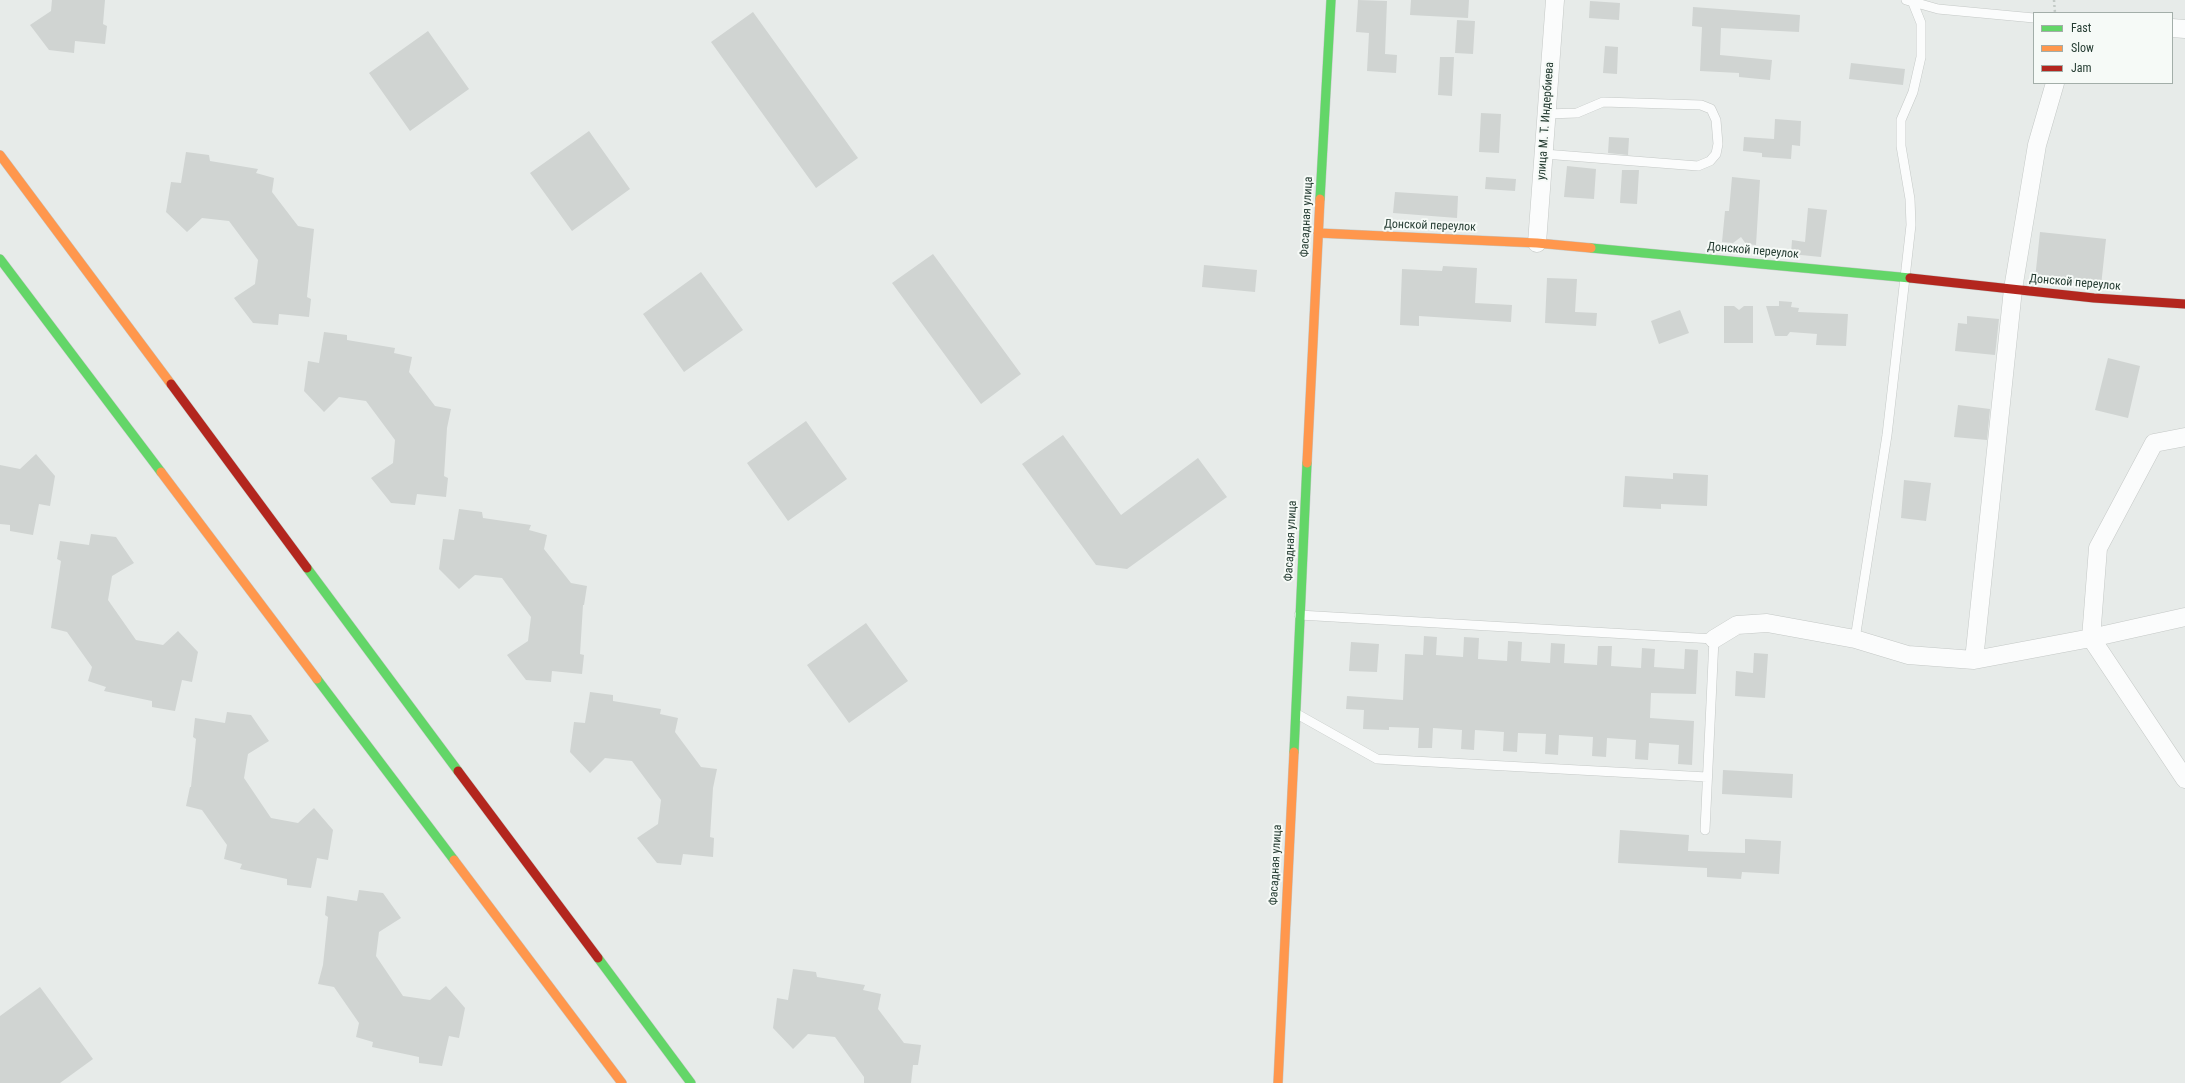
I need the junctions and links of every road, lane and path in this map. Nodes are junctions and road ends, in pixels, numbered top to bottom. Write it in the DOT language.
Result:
graph roads {
  1 [pos="1331,0"];
  2 [pos="1555,0"];
  3 [pos="2054,0"];
  4 [pos="1909,2"];
  5 [pos="2055,12"];
  6 [pos="2033,18"];
  7 [pos="2173,28"];
  8 [pos="2185,29"];
  9 [pos="2055,84"];
  10 [pos="1546,114"];
  11 [pos="1544,154"];
  12 [pos="0,155"];
  13 [pos="1318,233"];
  14 [pos="1537,242"];
  15 [pos="0,259"];
  16 [pos="1905,278"];
  17 [pos="2013,289"];
  18 [pos="2185,304"];
  19 [pos="2185,437"];
  20 [pos="1299,615"];
  21 [pos="2185,617"];
  22 [pos="2091,638"];
  23 [pos="1714,639"];
  24 [pos="1855,639"];
  25 [pos="1974,660"];
  26 [pos="1294,712"];
  27 [pos="1707,777"];
  28 [pos="2185,779"];
  29 [pos="1705,830"];
  30 [pos="622,1083"];
  31 [pos="691,1083"];
  32 [pos="1278,1083"];
  1 -- 13 [label="main road, Фасадная улица"];
  2 -- 10 [label="street, улица М. Т. Индербиева"];
  3 -- 5 [label="path"];
  4 -- 6 [label="lane"];
  4 -- 16 [label="lane"];
  7 -- 8 [label="street"];
  9 -- 17 [label="street"];
  10 -- 11 [label="street, улица М. Т. Индербиева"];
  10 -- 11 [label="lane"];
  11 -- 14 [label="street, улица М. Т. Индербиева"];
  12 -- 31 [label="main road"];
  13 -- 14 [label="main road, Донской переулок"];
  13 -- 20 [label="main road, Фасадная улица"];
  14 -- 16 [label="main road, Донской переулок"];
  15 -- 30 [label="main road"];
  16 -- 17 [label="main road, Донской переулок"];
  16 -- 24 [label="lane"];
  17 -- 18 [label="main road, Донской переулок"];
  17 -- 25 [label="street"];
  19 -- 22 [label="street"];
  20 -- 23 [label="lane"];
  20 -- 26 [label="main road, Фасадная улица"];
  21 -- 22 [label="street"];
  22 -- 25 [label="street"];
  22 -- 28 [label="street"];
  23 -- 24 [label="street"];
  23 -- 27 [label="lane"];
  24 -- 25 [label="street"];
  26 -- 27 [label="lane"];
  26 -- 32 [label="main road, Фасадная улица"];
  27 -- 29 [label="lane"];
}
